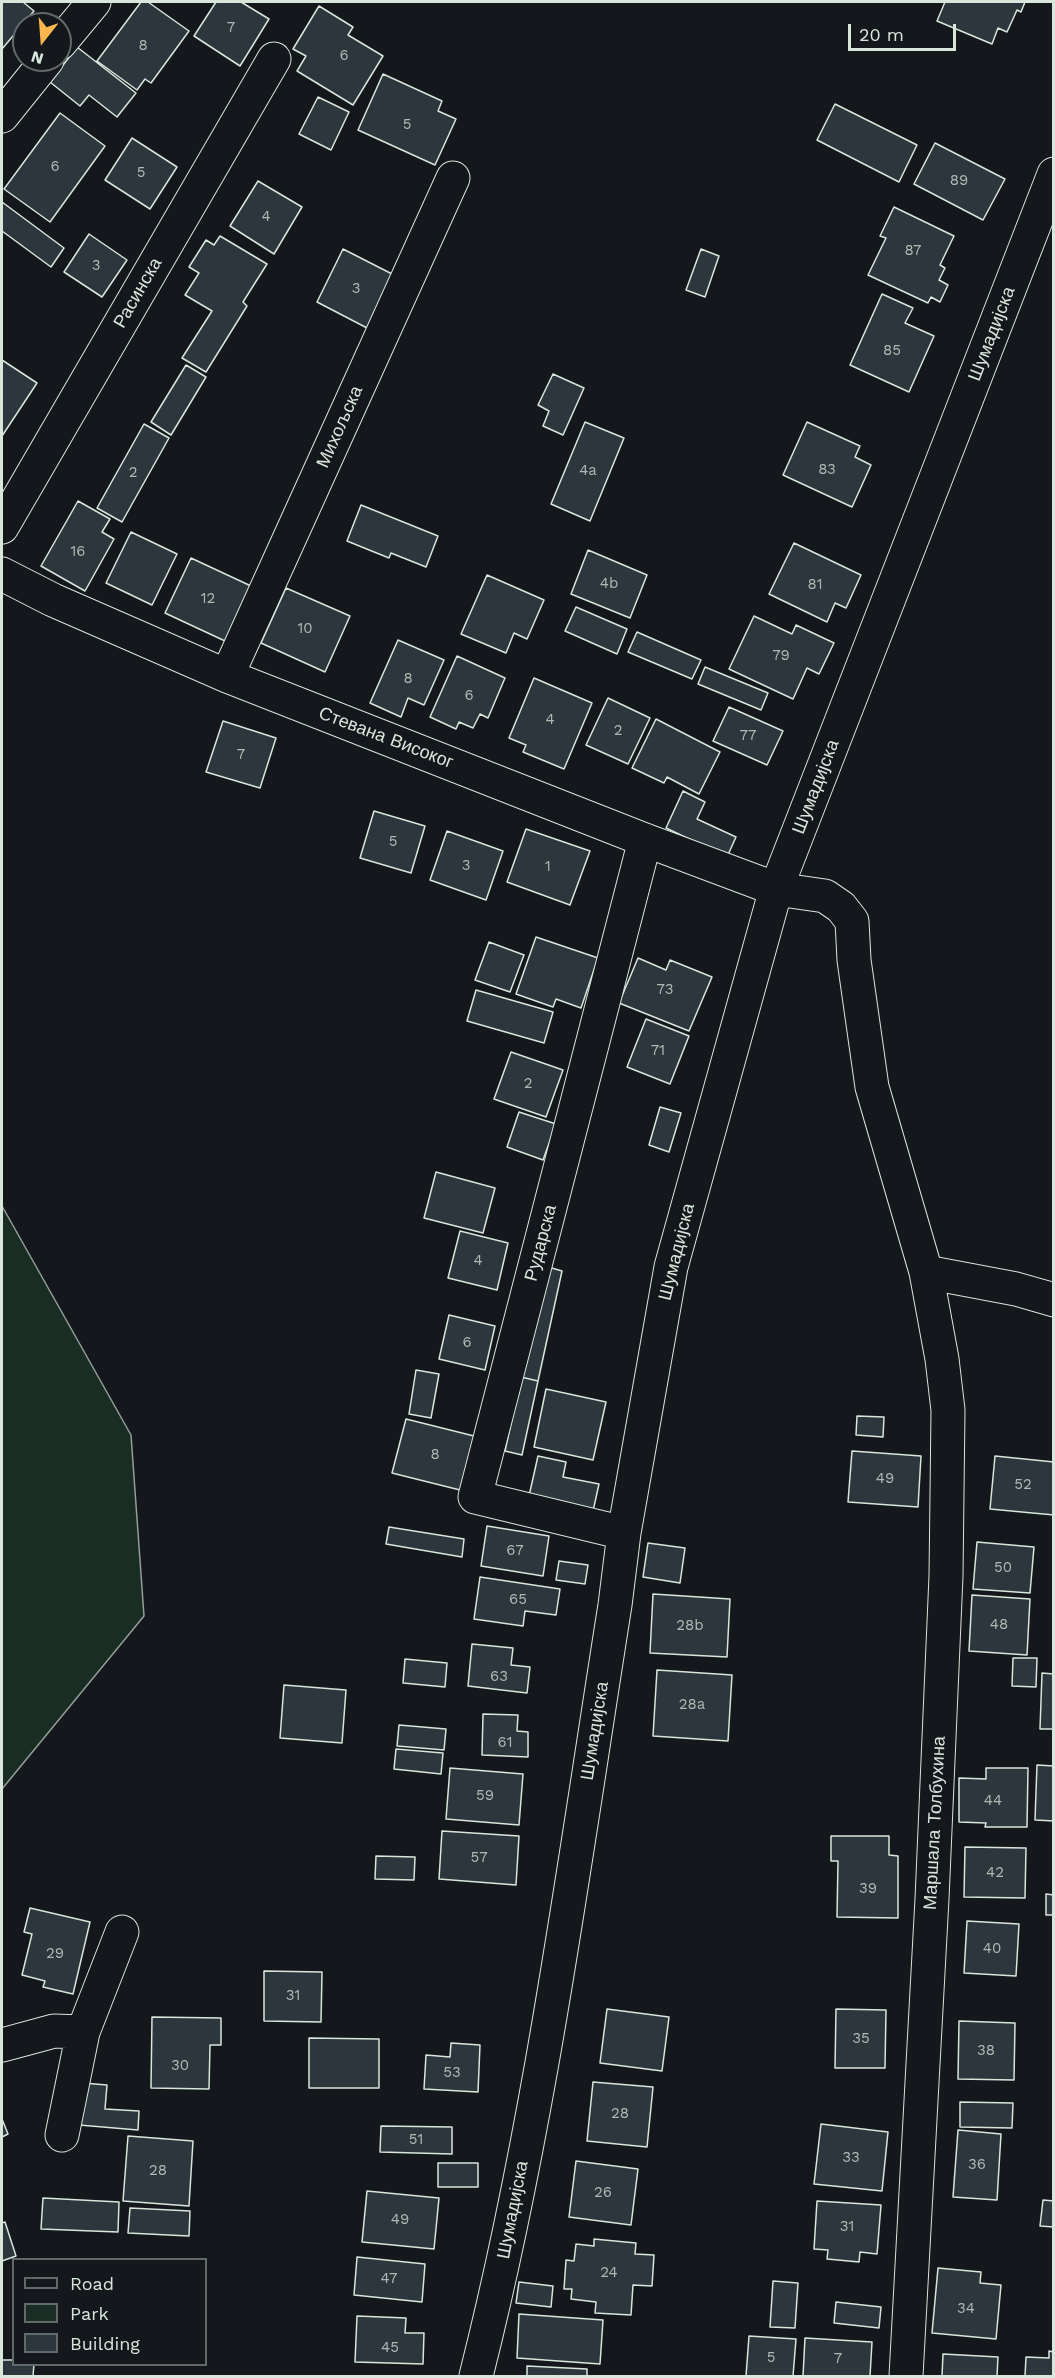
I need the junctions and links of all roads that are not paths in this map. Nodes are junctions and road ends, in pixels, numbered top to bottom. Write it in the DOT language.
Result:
graph roads {
  1 [pos="94,2"];
  2 [pos="72,29"];
  3 [pos="274,58"];
  4 [pos="37,72"];
  5 [pos="2,116"];
  6 [pos="1053,174"];
  7 [pos="453,178"];
  8 [pos="2,527"];
  9 [pos="2,574"];
  10 [pos="227,676"];
  11 [pos="645,840"];
  12 [pos="776,889"];
  13 [pos="926,1272"];
  14 [pos="1053,1300"];
  15 [pos="624,1533"];
  16 [pos="122,1932"];
  17 [pos="83,2032"];
  18 [pos="2,2045"];
  19 [pos="62,2134"];
  20 [pos="476,2376"];
  21 [pos="906,2376"];
  1 -- 2 [label="street"];
  3 -- 8 [label="street, Расинска"];
  4 -- 5 [label="street"];
  6 -- 12 [label="street, Шумадијска"];
  7 -- 10 [label="street, Михољска"];
  9 -- 10 [label="street, Стевана Високог"];
  10 -- 11 [label="street, Стевана Високог"];
  11 -- 12 [label="street, Стевана Високог"];
  11 -- 15 [label="street, Рударска"];
  12 -- 13 [label="street, Маршала Толбухина"];
  12 -- 15 [label="street, Шумадијска"];
  13 -- 14 [label="street"];
  13 -- 21 [label="street, Маршала Толбухина"];
  15 -- 20 [label="street, Шумадијска"];
  16 -- 17 [label="street"];
  17 -- 18 [label="street"];
  17 -- 19 [label="street"];
}
